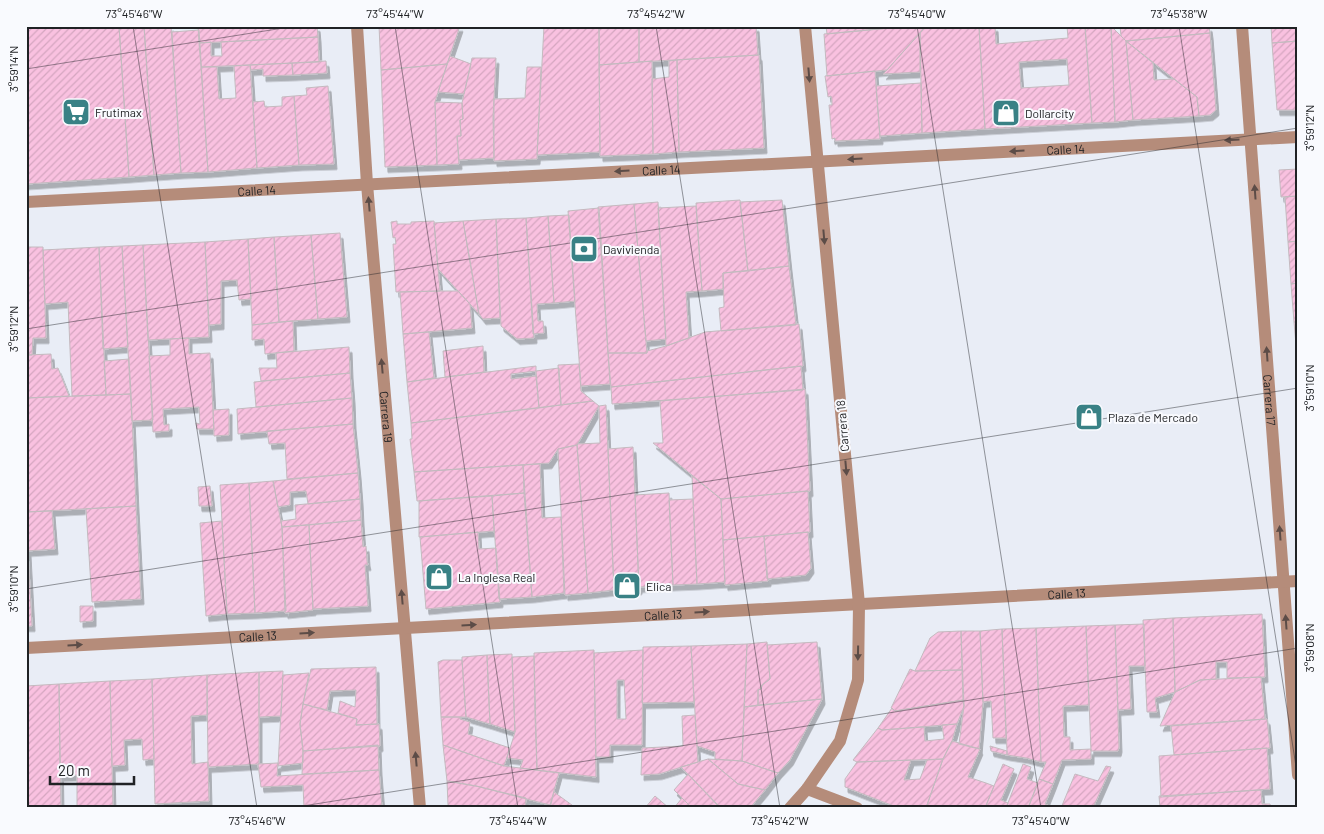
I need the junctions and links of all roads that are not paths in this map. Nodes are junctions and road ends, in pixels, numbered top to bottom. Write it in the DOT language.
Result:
graph roads {
  1 [pos="357,26"];
  2 [pos="805,26"];
  3 [pos="1242,26"];
  4 [pos="1298,137"];
  5 [pos="1251,139"];
  6 [pos="817,161"];
  7 [pos="367,184"];
  8 [pos="26,202"];
  9 [pos="1298,581"];
  10 [pos="1283,582"];
  11 [pos="859,604"];
  12 [pos="404,628"];
  13 [pos="26,648"];
  14 [pos="1298,775"];
  15 [pos="807,788"];
  16 [pos="420,808"];
  17 [pos="790,808"];
  18 [pos="857,808"];
  1 -- 7 [label="street, Carrera 19"];
  2 -- 6 [label="street, Carrera 18, one-way"];
  3 -- 5 [label="street, Carrera 17"];
  4 -- 5 [label="street, Calle 14"];
  5 -- 6 [label="street, Calle 14, one-way"];
  10 -- 5 [label="street, Carrera 17, one-way"];
  6 -- 7 [label="street, Calle 14, one-way"];
  6 -- 11 [label="street, Carrera 18, one-way"];
  7 -- 8 [label="street, Calle 14"];
  12 -- 7 [label="street, Carrera 19, one-way"];
  9 -- 10 [label="street, Calle 13"];
  10 -- 11 [label="street, Calle 13"];
  14 -- 10 [label="street, Carrera 17, one-way"];
  12 -- 11 [label="street, Calle 13, one-way"];
  11 -- 15 [label="street, Carrera 18, one-way"];
  13 -- 12 [label="street, Calle 13, one-way"];
  16 -- 12 [label="street, Carrera 19, one-way"];
  15 -- 17 [label="street, Carrera 18"];
  15 -- 18 [label="street"];
}
